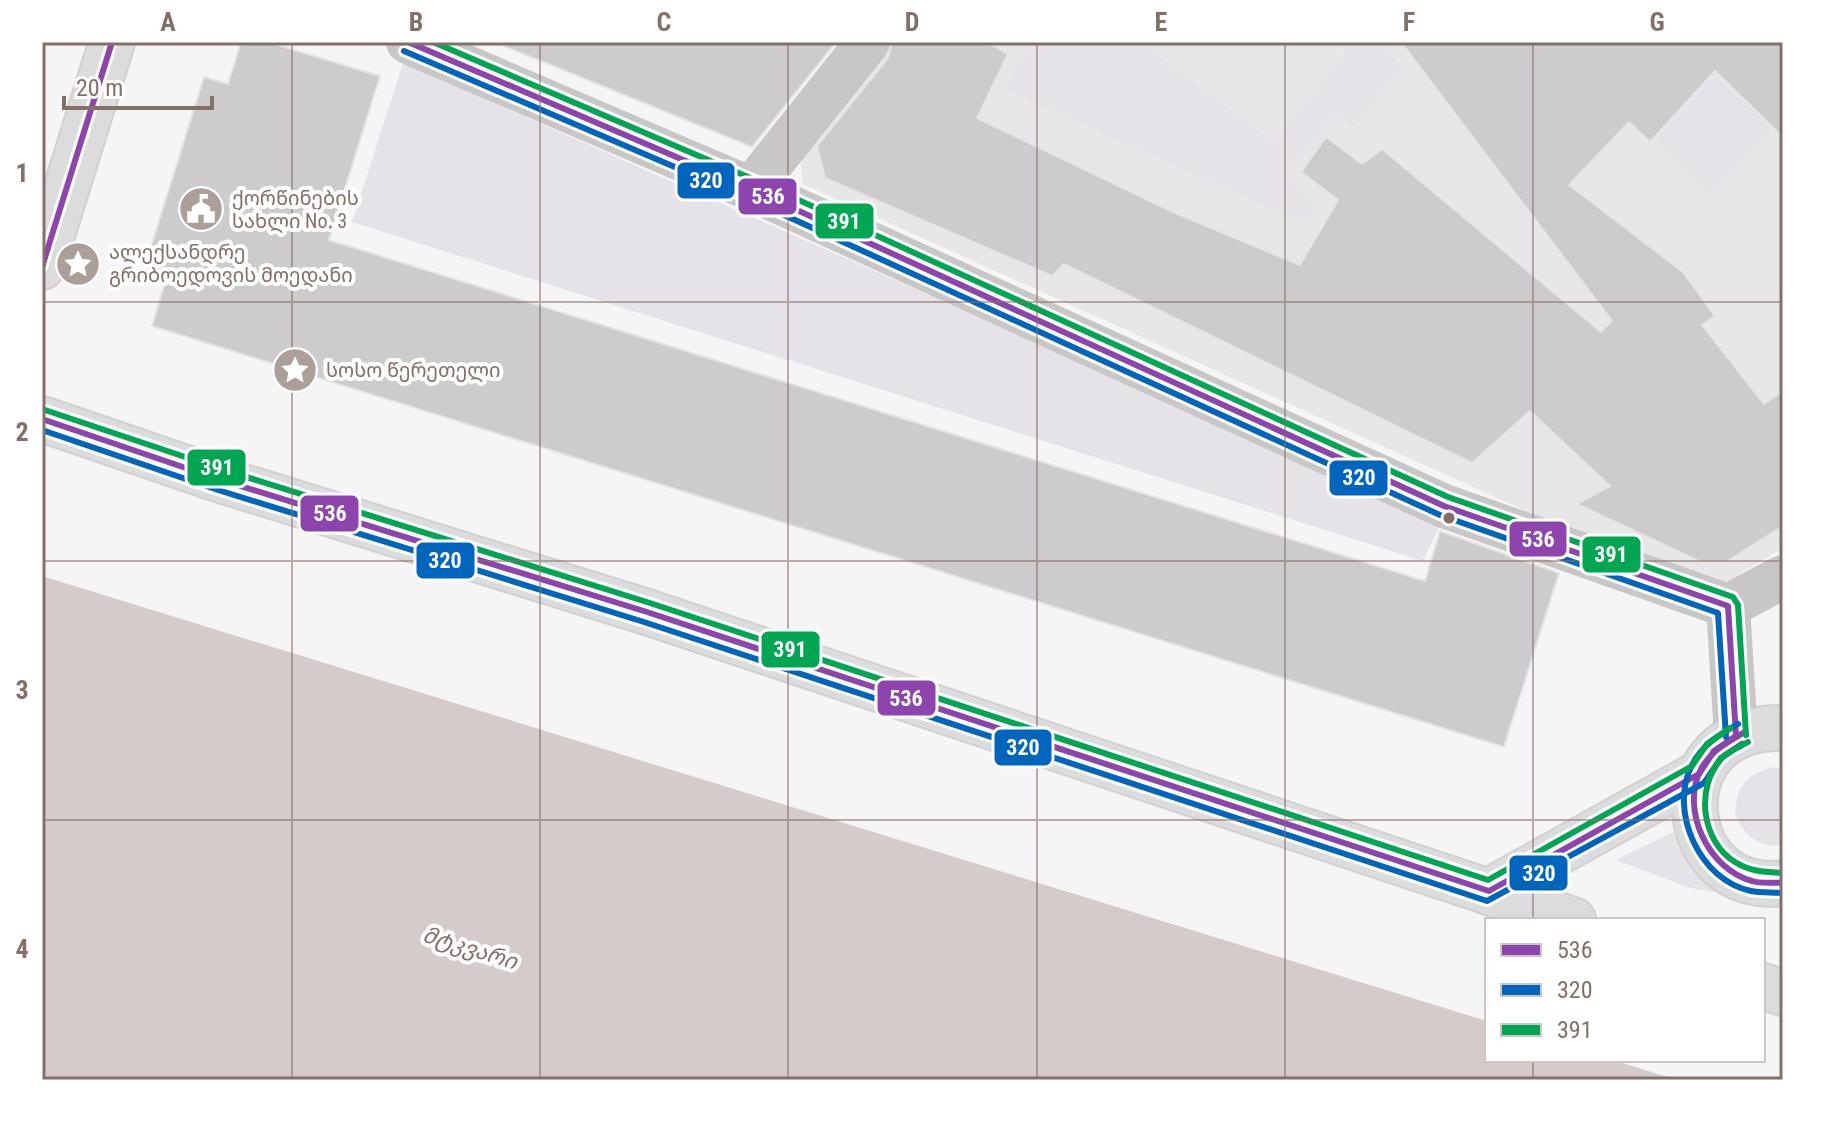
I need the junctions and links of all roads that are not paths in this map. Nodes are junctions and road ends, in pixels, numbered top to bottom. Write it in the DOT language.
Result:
graph roads {
  1 [pos="112,42"];
  2 [pos="408,42"];
  3 [pos="868,42"];
  4 [pos="751,189"];
  5 [pos="42,267"];
  6 [pos="42,419"];
  7 [pos="1783,577"];
  8 [pos="1728,606"];
  9 [pos="1783,728"];
  10 [pos="1736,736"];
  11 [pos="1699,774"];
  12 [pos="1489,891"];
  13 [pos="1773,896"];
  14 [pos="1567,918"];
  1 -- 5 [label="main road"];
  2 -- 4 [label="street"];
  3 -- 4 [label="street"];
  4 -- 8 [label="street"];
  6 -- 12 [label="main road"];
  7 -- 8 [label="street"];
  8 -- 10 [label="street"];
  9 -- 10 [label="main road"];
  10 -- 11 [label="main road"];
  11 -- 12 [label="main road"];
  11 -- 13 [label="main road"];
  12 -- 14 [label="main road"];
}
